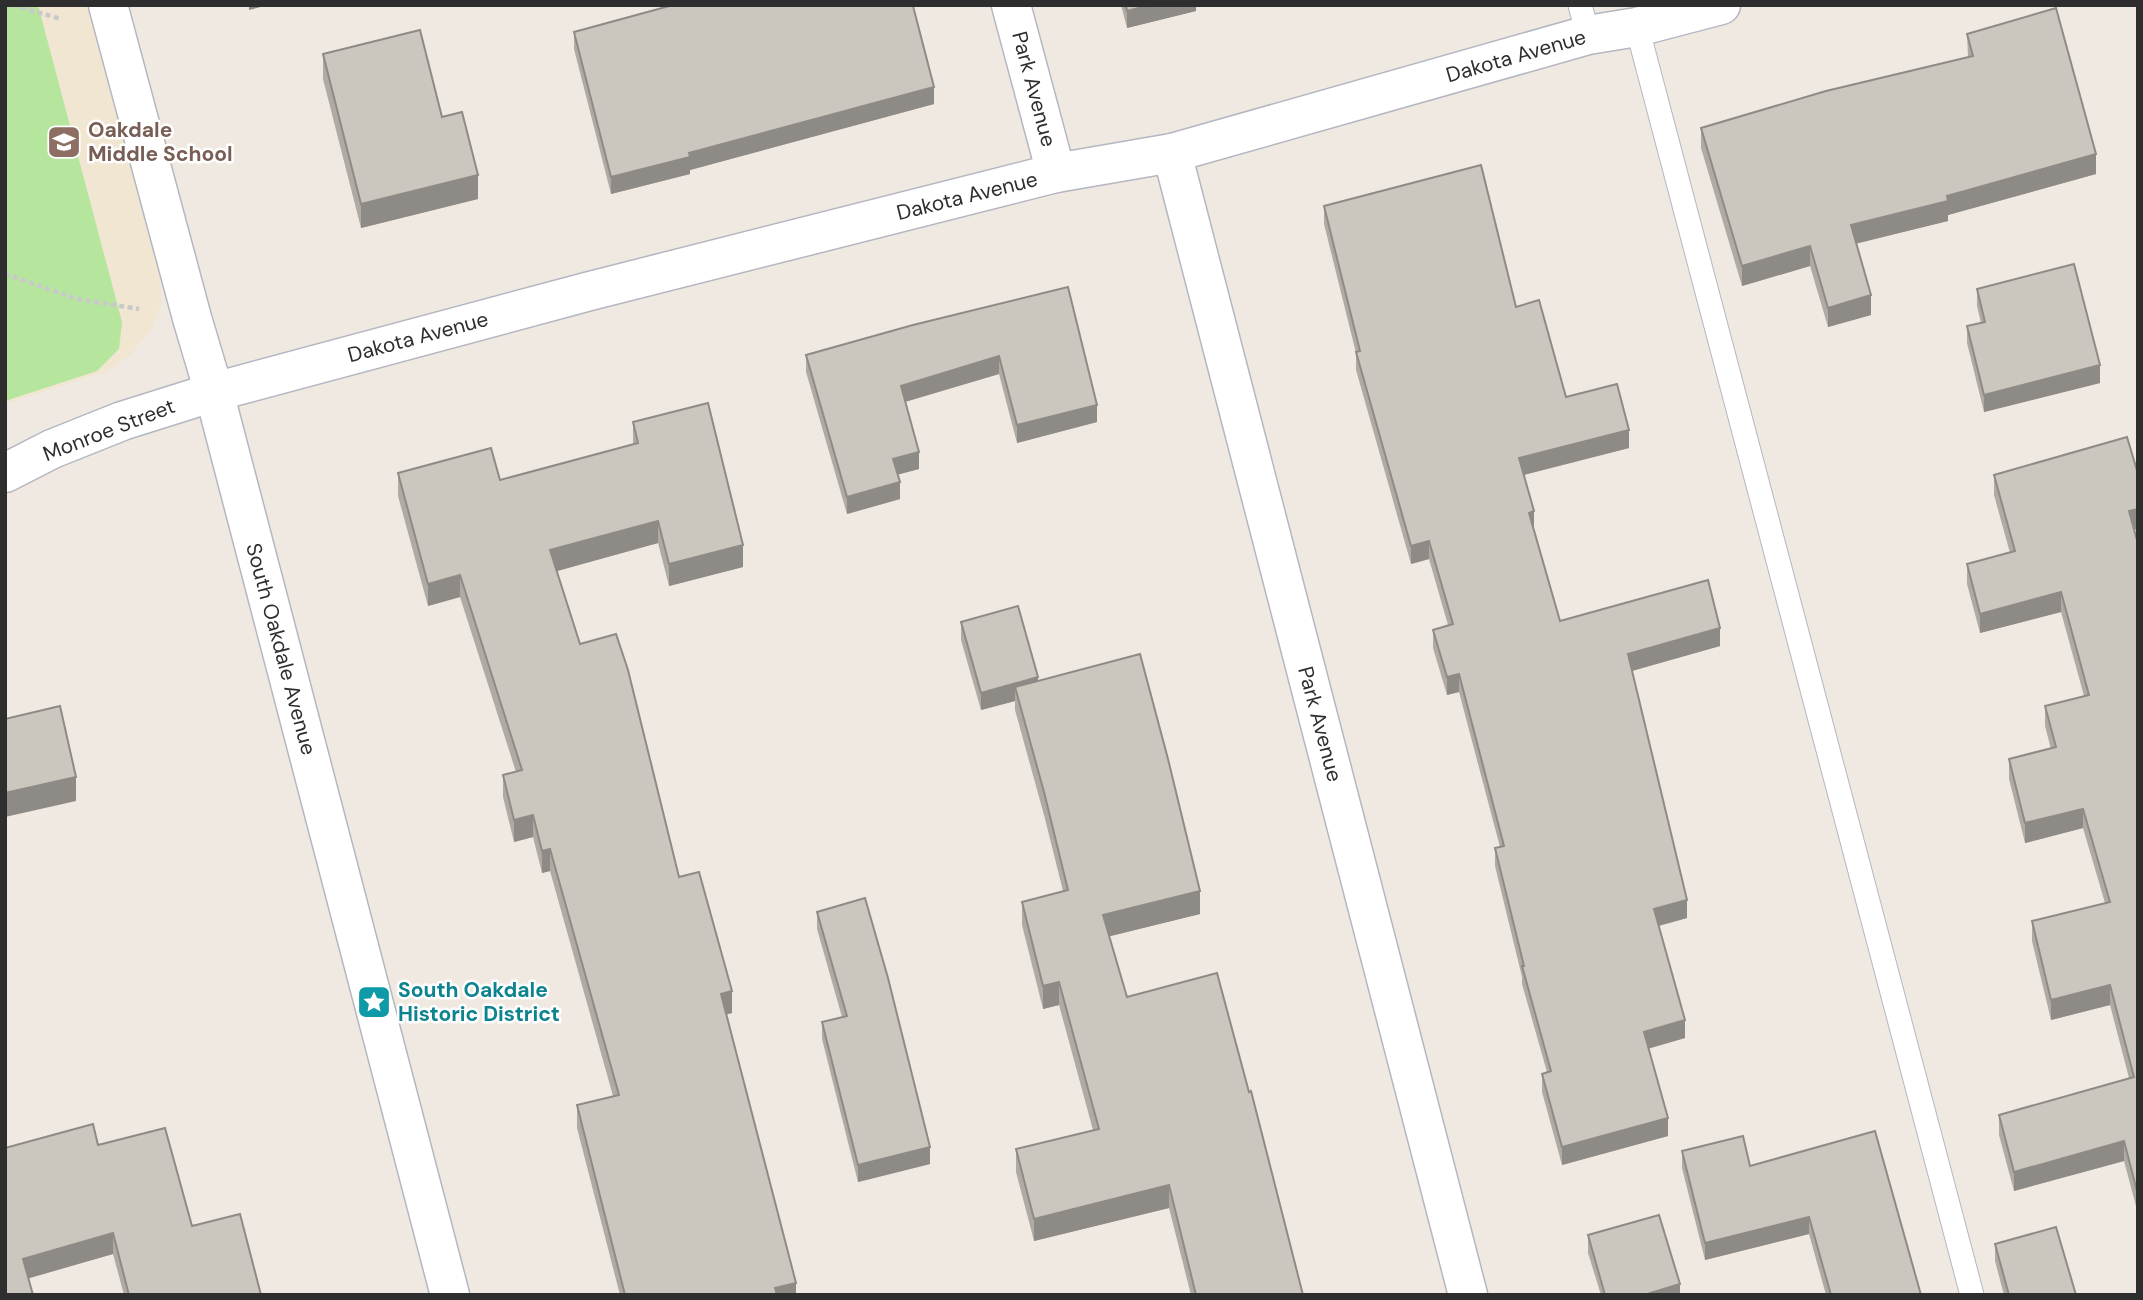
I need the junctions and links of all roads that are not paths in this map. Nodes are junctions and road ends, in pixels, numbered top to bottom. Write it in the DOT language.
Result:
graph roads {
  1 [pos="108,5"];
  2 [pos="1011,5"];
  3 [pos="1721,5"];
  4 [pos="1584,20"];
  5 [pos="1637,27"];
  6 [pos="1172,153"];
  7 [pos="1056,173"];
  8 [pos="214,392"];
  9 [pos="5,473"];
  10 [pos="450,1295"];
  11 [pos="1468,1295"];
  12 [pos="1972,1295"];
  1 -- 8 [label="street, South Oakdale Avenue"];
  2 -- 7 [label="street, Park Avenue"];
  3 -- 5 [label="street, Dakota Avenue"];
  4 -- 5 [label="street, Dakota Avenue"];
  4 -- 6 [label="street, Dakota Avenue"];
  5 -- 12 [label="lane"];
  6 -- 7 [label="street, Dakota Avenue"];
  6 -- 11 [label="street, Park Avenue"];
  7 -- 8 [label="street, Dakota Avenue"];
  8 -- 9 [label="street, Monroe Street"];
  8 -- 10 [label="street, South Oakdale Avenue"];
}
